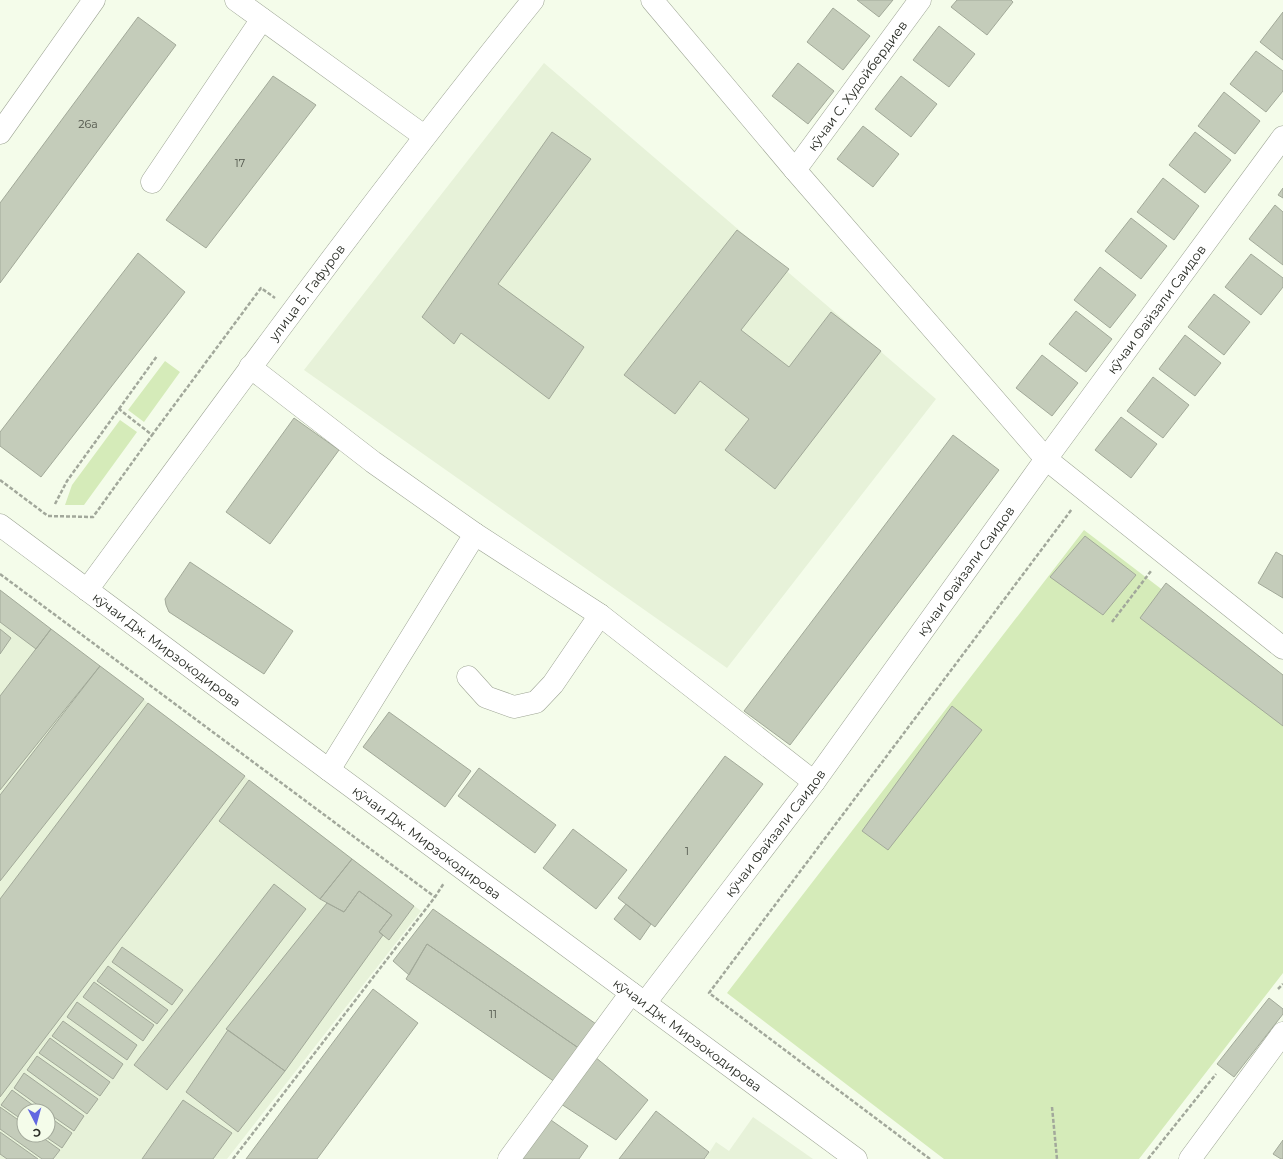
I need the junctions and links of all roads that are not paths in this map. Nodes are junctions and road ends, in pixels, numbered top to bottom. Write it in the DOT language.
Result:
graph roads {
  1 [pos="94,0"];
  2 [pos="236,0"];
  3 [pos="533,0"];
  4 [pos="652,0"];
  5 [pos="920,0"];
  6 [pos="262,19"];
  7 [pos="0,133"];
  8 [pos="424,136"];
  9 [pos="1283,137"];
  10 [pos="795,170"];
  11 [pos="152,182"];
  12 [pos="250,368"];
  13 [pos="1046,459"];
  14 [pos="0,525"];
  15 [pos="475,534"];
  16 [pos="87,590"];
  17 [pos="600,615"];
  18 [pos="1283,648"];
  19 [pos="468,677"];
  20 [pos="329,770"];
  21 [pos="814,782"];
  22 [pos="638,998"];
  23 [pos="1283,1033"];
  24 [pos="509,1159"];
  25 [pos="856,1159"];
  26 [pos="1190,1159"];
  1 -- 7 [label="street"];
  2 -- 6 [label="street"];
  3 -- 8 [label="street, улица Б. Гафуров"];
  4 -- 10 [label="street"];
  5 -- 10 [label="street, кӯчаи С. Худойбердиев"];
  6 -- 8 [label="street"];
  6 -- 11 [label="street"];
  8 -- 12 [label="street, улица Б. Гафуров"];
  9 -- 13 [label="street, кӯчаи Файзали Саидов"];
  10 -- 13 [label="street"];
  12 -- 15 [label="street"];
  12 -- 16 [label="street, улица Б. Гафуров"];
  13 -- 18 [label="street"];
  13 -- 21 [label="street, кӯчаи Файзали Саидов"];
  14 -- 16 [label="street, кӯчаи Дж. Мирзокодирова"];
  15 -- 17 [label="street"];
  15 -- 20 [label="street"];
  16 -- 20 [label="street, кӯчаи Дж. Мирзокодирова"];
  17 -- 19 [label="street"];
  17 -- 21 [label="street"];
  20 -- 22 [label="street, кӯчаи Дж. Мирзокодирова"];
  21 -- 22 [label="street, кӯчаи Файзали Саидов"];
  22 -- 24 [label="street, кӯчаи Файзали Саидов"];
  22 -- 25 [label="street, кӯчаи Дж. Мирзокодирова"];
  23 -- 26 [label="street"];
}
